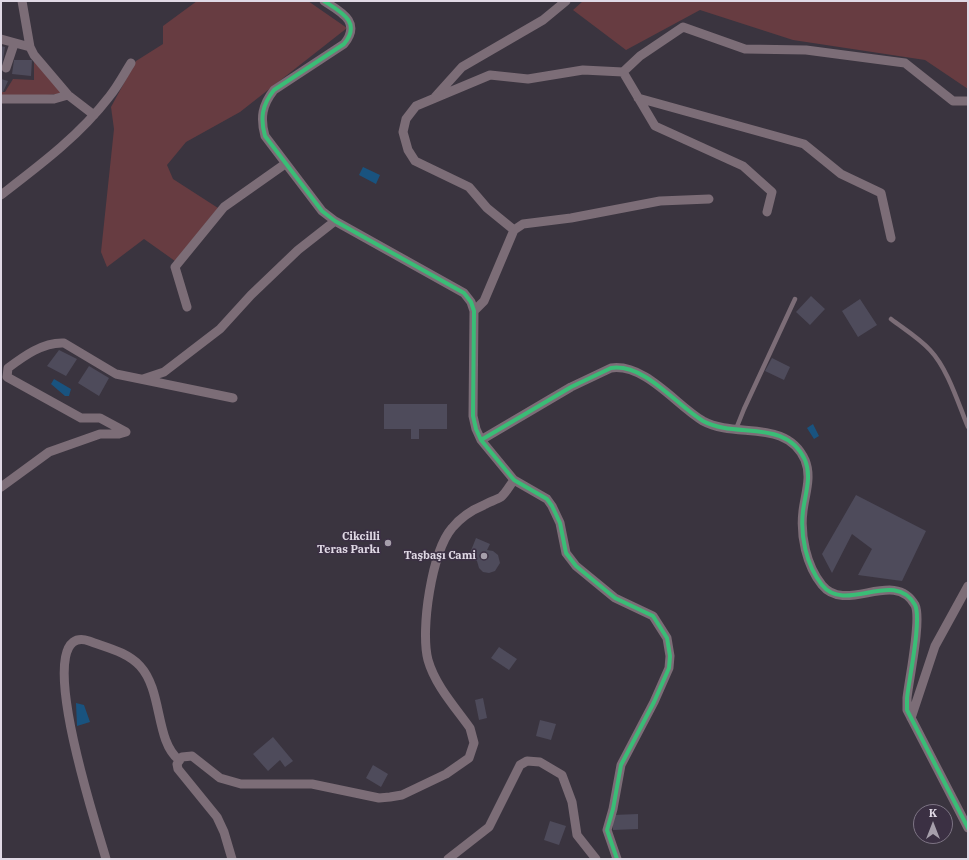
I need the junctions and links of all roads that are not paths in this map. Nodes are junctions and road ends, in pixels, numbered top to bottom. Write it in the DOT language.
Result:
graph roads {
  1 [pos="22,1"];
  2 [pos="324,1"];
  3 [pos="566,1"];
  4 [pos="1,40"];
  5 [pos="14,44"];
  6 [pos="30,47"];
  7 [pos="130,63"];
  8 [pos="6,68"];
  9 [pos="624,72"];
  10 [pos="68,95"];
  11 [pos="638,98"];
  12 [pos="1,99"];
  13 [pos="433,99"];
  14 [pos="968,101"];
  15 [pos="94,116"];
  16 [pos="285,164"];
  17 [pos="1,195"];
  18 [pos="709,199"];
  19 [pos="767,212"];
  20 [pos="335,221"];
  21 [pos="514,230"];
  22 [pos="891,238"];
  23 [pos="795,299"];
  24 [pos="187,307"];
  25 [pos="474,311"];
  26 [pos="891,319"];
  27 [pos="142,379"];
  28 [pos="233,398"];
  29 [pos="968,427"];
  30 [pos="736,429"];
  31 [pos="481,440"];
  32 [pos="514,480"];
  33 [pos="1,487"];
  34 [pos="968,586"];
  35 [pos="911,718"];
  36 [pos="179,760"];
  37 [pos="968,828"];
  38 [pos="106,859"];
  39 [pos="232,859"];
  40 [pos="448,859"];
  41 [pos="596,859"];
  42 [pos="617,859"];
  1 -- 6 [label="street"];
  2 -- 16 [label="street"];
  3 -- 13 [label="street"];
  4 -- 5 [label="street"];
  5 -- 6 [label="street"];
  5 -- 8 [label="street"];
  6 -- 10 [label="street"];
  7 -- 15 [label="street"];
  9 -- 11 [label="street"];
  9 -- 13 [label="street"];
  9 -- 14 [label="street"];
  10 -- 12 [label="street"];
  10 -- 15 [label="street"];
  11 -- 19 [label="street"];
  11 -- 22 [label="street"];
  13 -- 21 [label="street"];
  15 -- 17 [label="street"];
  16 -- 20 [label="street"];
  16 -- 24 [label="street"];
  18 -- 21 [label="street"];
  20 -- 25 [label="street"];
  20 -- 27 [label="street"];
  21 -- 25 [label="street"];
  23 -- 30 [label="lane"];
  25 -- 31 [label="street"];
  26 -- 29 [label="lane"];
  27 -- 28 [label="street"];
  27 -- 33 [label="street"];
  30 -- 31 [label="street"];
  30 -- 35 [label="street"];
  31 -- 32 [label="street"];
  32 -- 36 [label="street"];
  32 -- 42 [label="street"];
  34 -- 35 [label="street"];
  35 -- 37 [label="street"];
  36 -- 38 [label="street"];
  36 -- 39 [label="street"];
  40 -- 41 [label="street"];
}
